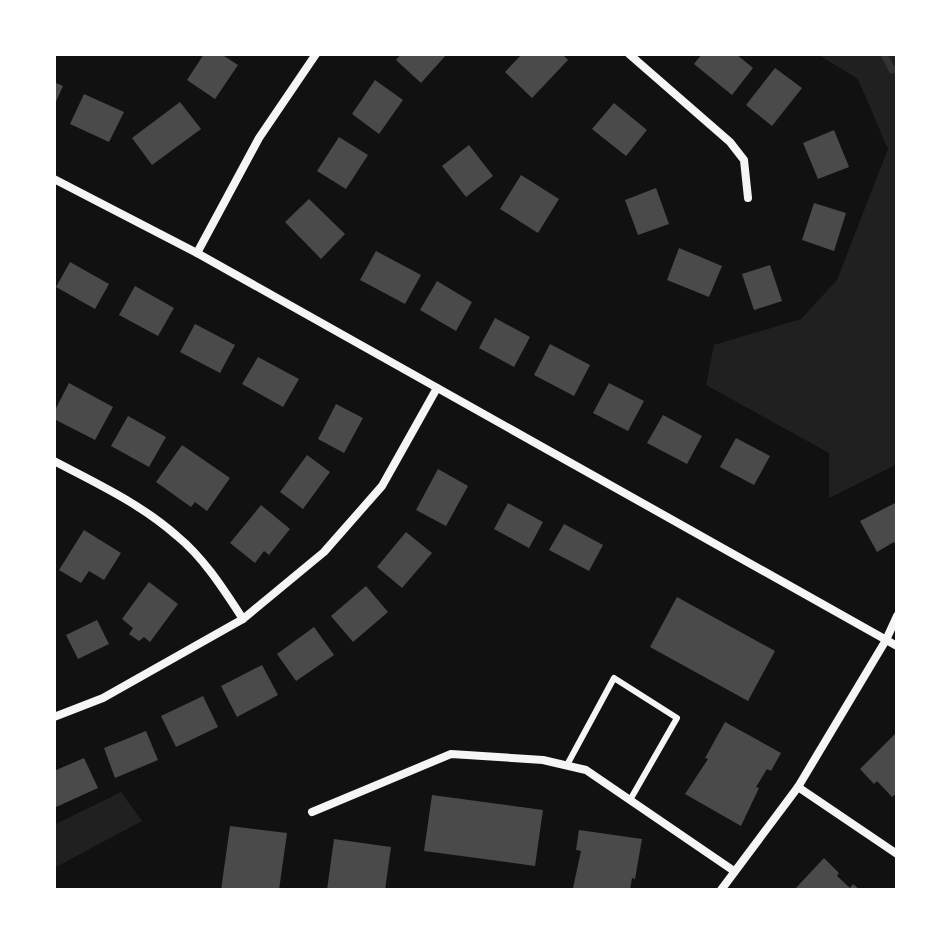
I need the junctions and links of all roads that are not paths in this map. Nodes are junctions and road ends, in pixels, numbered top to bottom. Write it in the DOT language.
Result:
graph roads {
  1 [pos="316,54"];
  2 [pos="629,54"];
  3 [pos="54,179"];
  4 [pos="748,198"];
  5 [pos="197,253"];
  6 [pos="437,388"];
  7 [pos="54,461"];
  8 [pos="897,616"];
  9 [pos="243,619"];
  10 [pos="886,640"];
  11 [pos="897,646"];
  12 [pos="54,717"];
  13 [pos="567,765"];
  14 [pos="798,787"];
  15 [pos="630,800"];
  16 [pos="312,812"];
  17 [pos="897,854"];
  18 [pos="734,871"];
  19 [pos="721,890"];
  1 -- 5 [label="street"];
  2 -- 4 [label="street"];
  3 -- 5 [label="street"];
  5 -- 6 [label="street"];
  6 -- 9 [label="street"];
  6 -- 10 [label="street"];
  7 -- 9 [label="street"];
  8 -- 10 [label="street"];
  9 -- 12 [label="street"];
  10 -- 11 [label="street"];
  10 -- 14 [label="street"];
  13 -- 15 [label="street"];
  13 -- 15 [label="lane"];
  13 -- 16 [label="street"];
  14 -- 17 [label="street"];
  14 -- 18 [label="street"];
  15 -- 18 [label="street"];
  18 -- 19 [label="street"];
}
